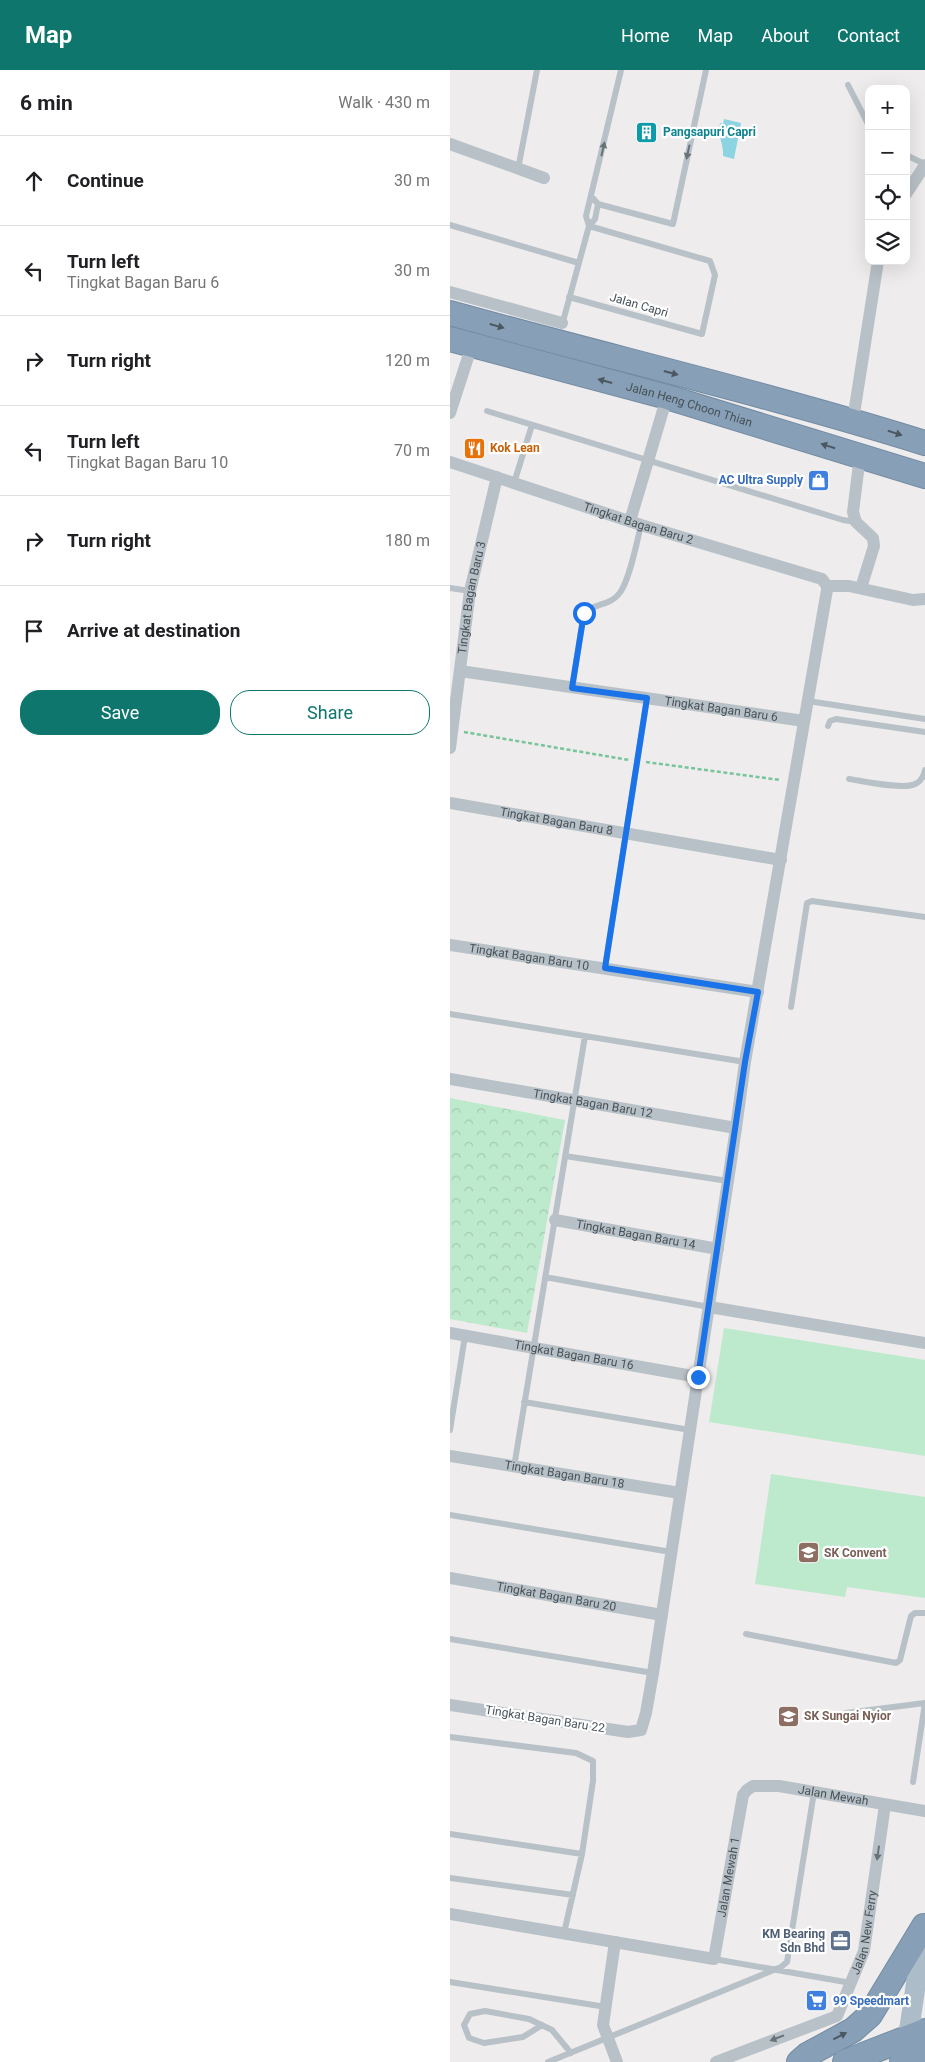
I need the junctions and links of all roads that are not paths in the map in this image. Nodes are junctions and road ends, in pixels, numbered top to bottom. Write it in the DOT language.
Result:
graph roads {
  1 [pos="537,70"];
  2 [pos="622,70"];
  3 [pos="706,70"];
  4 [pos="848,85"];
  5 [pos="865,118"];
  6 [pos="450,144"];
  7 [pos="910,157"];
  8 [pos="925,164"];
  9 [pos="518,169"];
  10 [pos="544,178"];
  11 [pos="910,188"];
  12 [pos="591,196"];
  13 [pos="598,204"];
  14 [pos="450,225"];
  15 [pos="589,226"];
  16 [pos="579,263"];
  17 [pos="877,265"];
  18 [pos="450,292"];
  19 [pos="569,297"];
  20 [pos="450,312"];
  21 [pos="559,333"];
  22 [pos="461,342"];
  23 [pos="667,397"];
  24 [pos="487,410"];
  25 [pos="450,413"];
  26 [pos="853,420"];
  27 [pos="532,425"];
  28 [pos="925,443"];
  29 [pos="860,456"];
  30 [pos="648,461"];
  31 [pos="450,462"];
  32 [pos="925,476"];
  33 [pos="497,477"];
  34 [pos="514,483"];
  35 [pos="856,522"];
  36 [pos="636,523"];
  37 [pos="826,584"];
  38 [pos="450,588"];
  39 [pos="861,588"];
  40 [pos="470,591"];
  41 [pos="925,599"];
  42 [pos="460,671"];
  43 [pos="572,688"];
  44 [pos="647,698"];
  45 [pos="808,701"];
  46 [pos="925,719"];
  47 [pos="804,721"];
  48 [pos="828,726"];
  49 [pos="925,732"];
  50 [pos="450,748"];
  51 [pos="925,770"];
  52 [pos="849,778"];
  53 [pos="450,803"];
  54 [pos="625,833"];
  55 [pos="781,860"];
  56 [pos="925,917"];
  57 [pos="450,945"];
  58 [pos="605,968"];
  59 [pos="758,992"];
  60 [pos="791,1007"];
  61 [pos="450,1014"];
  62 [pos="585,1036"];
  63 [pos="745,1062"];
  64 [pos="450,1079"];
  65 [pos="574,1100"];
  66 [pos="736,1128"];
  67 [pos="565,1156"];
  68 [pos="728,1181"];
  69 [pos="555,1220"];
  70 [pos="718,1249"];
  71 [pos="545,1277"];
  72 [pos="709,1307"];
  73 [pos="450,1333"];
  74 [pos="465,1336"];
  75 [pos="925,1343"];
  76 [pos="534,1348"];
  77 [pos="698,1377"];
  78 [pos="453,1391"];
  79 [pos="524,1402"];
  80 [pos="450,1430"];
  81 [pos="690,1430"];
  82 [pos="450,1456"];
  83 [pos="514,1467"];
  84 [pos="680,1493"];
  85 [pos="450,1515"];
  86 [pos="672,1552"];
  87 [pos="450,1578"];
  88 [pos="925,1613"];
  89 [pos="662,1615"];
  90 [pos="746,1634"];
  91 [pos="450,1639"];
  92 [pos="653,1673"];
  93 [pos="450,1705"];
  94 [pos="846,1713"];
  95 [pos="450,1737"];
  96 [pos="912,1782"];
  97 [pos="814,1792"];
  98 [pos="743,1795"];
  99 [pos="885,1805"];
  100 [pos="925,1811"];
  101 [pos="450,1834"];
  102 [pos="582,1854"];
  103 [pos="450,1878"];
  104 [pos="573,1895"];
  105 [pos="450,1914"];
  106 [pos="925,1926"];
  107 [pos="564,1933"];
  108 [pos="615,1942"];
  109 [pos="714,1959"];
  110 [pos="773,1969"];
  111 [pos="450,1982"];
  112 [pos="851,1982"];
  113 [pos="606,2007"];
  114 [pos="542,2025"];
  115 [pos="916,2034"];
  116 [pos="607,2038"];
  117 [pos="571,2053"];
  118 [pos="911,2059"];
  119 [pos="548,2062"];
  120 [pos="616,2062"];
  121 [pos="716,2062"];
  122 [pos="799,2062"];
  123 [pos="845,2062"];
  1 -- 9 [label="lane"];
  12 -- 2 [label="lane, one-way"];
  3 -- 13 [label="lane, one-way"];
  4 -- 5 [label="lane"];
  6 -- 9 [label="street"];
  7 -- 8 [label="lane"];
  8 -- 11 [label="street"];
  9 -- 10 [label="street"];
  12 -- 13 [label="lane"];
  12 -- 15 [label="lane"];
  13 -- 15 [label="lane"];
  14 -- 16 [label="lane"];
  15 -- 16 [label="lane"];
  15 -- 19 [label="lane, Jalan Capri"];
  16 -- 19 [label="lane"];
  17 -- 26 [label="street"];
  18 -- 21 [label="street"];
  19 -- 21 [label="lane"];
  20 -- 21 [label="highway, Jalan Heng Choon Thian, one-way"];
  21 -- 26 [label="highway, Jalan Heng Choon Thian, one-way"];
  23 -- 22 [label="highway, Jalan Heng Choon Thian, one-way"];
  22 -- 25 [label="street"];
  29 -- 23 [label="highway, Jalan Heng Choon Thian, one-way"];
  23 -- 30 [label="street"];
  24 -- 27 [label="lane"];
  26 -- 28 [label="highway, Jalan Heng Choon Thian, one-way"];
  27 -- 30 [label="lane"];
  27 -- 34 [label="lane"];
  29 -- 32 [label="highway, Jalan Heng Choon Thian"];
  29 -- 35 [label="street"];
  30 -- 35 [label="lane"];
  30 -- 36 [label="street"];
  31 -- 33 [label="street, Tingkat Bagan Baru 2"];
  33 -- 34 [label="street, Tingkat Bagan Baru 2"];
  33 -- 40 [label="street, Tingkat Bagan Baru 3"];
  34 -- 36 [label="street, Tingkat Bagan Baru 2"];
  35 -- 39 [label="street"];
  36 -- 37 [label="street, Tingkat Bagan Baru 2"];
  36 -- 43 [label="lane"];
  37 -- 39 [label="street"];
  37 -- 45 [label="street"];
  38 -- 40 [label="lane"];
  39 -- 41 [label="street"];
  40 -- 42 [label="street, Tingkat Bagan Baru 3"];
  42 -- 43 [label="street, Tingkat Bagan Baru 6"];
  42 -- 50 [label="street, Tingkat Bagan Baru 3"];
  43 -- 44 [label="street, Tingkat Bagan Baru 6"];
  44 -- 47 [label="street, Tingkat Bagan Baru 6"];
  44 -- 54 [label="lane"];
  45 -- 46 [label="lane"];
  45 -- 47 [label="street"];
  47 -- 55 [label="street"];
  48 -- 49 [label="lane"];
  51 -- 52 [label="lane"];
  53 -- 54 [label="street, Tingkat Bagan Baru 8"];
  54 -- 55 [label="street, Tingkat Bagan Baru 8"];
  54 -- 58 [label="lane"];
  55 -- 59 [label="street"];
  56 -- 60 [label="lane"];
  57 -- 58 [label="street, Tingkat Bagan Baru 10"];
  58 -- 59 [label="street, Tingkat Bagan Baru 10"];
  59 -- 63 [label="street"];
  61 -- 62 [label="lane"];
  62 -- 63 [label="lane"];
  62 -- 65 [label="lane"];
  63 -- 66 [label="street"];
  64 -- 65 [label="street, Tingkat Bagan Baru 12"];
  65 -- 66 [label="street, Tingkat Bagan Baru 12"];
  65 -- 67 [label="lane"];
  66 -- 68 [label="street"];
  67 -- 68 [label="lane"];
  67 -- 69 [label="lane"];
  68 -- 70 [label="street"];
  69 -- 70 [label="street, Tingkat Bagan Baru 14"];
  69 -- 71 [label="lane"];
  70 -- 72 [label="street"];
  71 -- 72 [label="lane"];
  71 -- 76 [label="lane"];
  72 -- 75 [label="street"];
  72 -- 77 [label="street"];
  73 -- 74 [label="street, Tingkat Bagan Baru 16"];
  74 -- 76 [label="street, Tingkat Bagan Baru 16"];
  74 -- 78 [label="lane"];
  76 -- 77 [label="street, Tingkat Bagan Baru 16"];
  76 -- 79 [label="lane"];
  77 -- 81 [label="street"];
  78 -- 80 [label="lane"];
  79 -- 81 [label="lane"];
  79 -- 83 [label="lane"];
  81 -- 84 [label="street"];
  82 -- 83 [label="street, Tingkat Bagan Baru 18"];
  83 -- 84 [label="street, Tingkat Bagan Baru 18"];
  84 -- 86 [label="street"];
  85 -- 86 [label="lane"];
  86 -- 89 [label="street"];
  87 -- 89 [label="street, Tingkat Bagan Baru 20"];
  88 -- 90 [label="lane"];
  89 -- 92 [label="street"];
  91 -- 92 [label="lane"];
  92 -- 93 [label="street, Tingkat Bagan Baru 22"];
  94 -- 96 [label="lane"];
  95 -- 102 [label="lane"];
  97 -- 98 [label="street, Jalan Mewah"];
  97 -- 99 [label="street, Jalan Mewah"];
  97 -- 110 [label="lane"];
  98 -- 109 [label="street, Jalan Mewah 1"];
  99 -- 100 [label="street, Jalan Mewah"];
  99 -- 112 [label="street, Jalan New Ferry, one-way"];
  101 -- 102 [label="lane"];
  102 -- 104 [label="lane"];
  103 -- 104 [label="lane"];
  104 -- 107 [label="lane"];
  105 -- 107 [label="street"];
  106 -- 115 [label="main road"];
  122 -- 106 [label="highway, one-way"];
  107 -- 108 [label="street"];
  108 -- 109 [label="street"];
  108 -- 113 [label="street"];
  109 -- 110 [label="lane"];
  110 -- 112 [label="lane"];
  110 -- 116 [label="lane"];
  111 -- 113 [label="lane"];
  112 -- 121 [label="street, Jalan New Ferry, one-way"];
  113 -- 116 [label="street"];
  114 -- 114 [label="lane"];
  114 -- 117 [label="lane"];
  115 -- 118 [label="main road"];
  115 -- 123 [label="highway"];
  116 -- 117 [label="lane"];
  116 -- 120 [label="street"];
  117 -- 119 [label="lane"];
}
